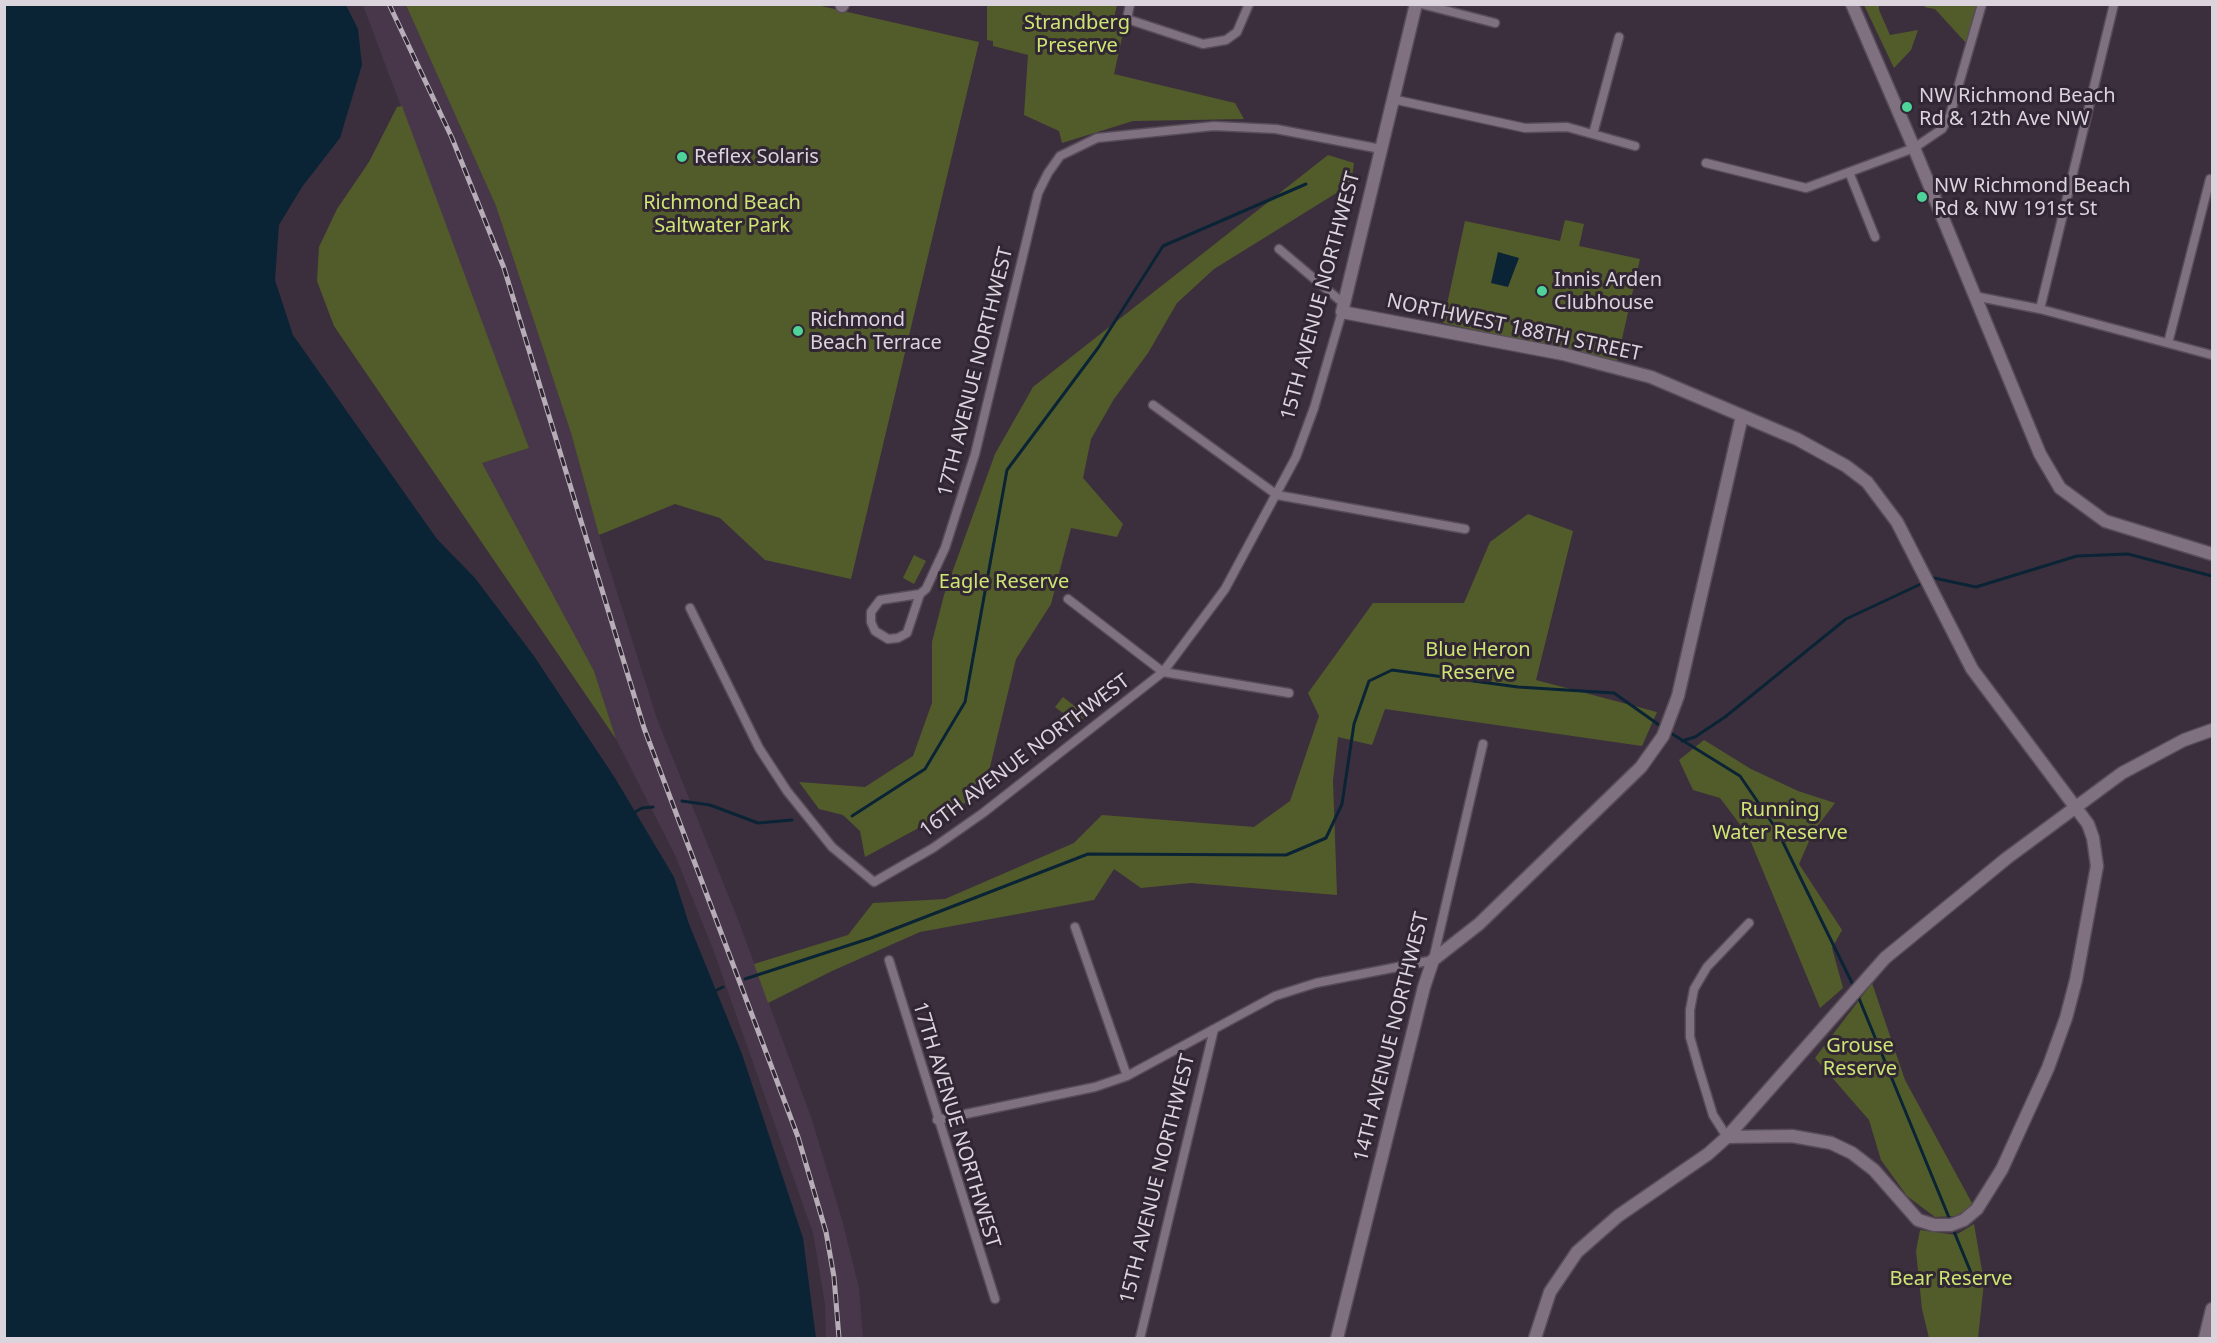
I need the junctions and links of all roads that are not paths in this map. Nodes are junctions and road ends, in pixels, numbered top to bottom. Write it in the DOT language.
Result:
graph roads {
  1 [pos="1130,4"];
  2 [pos="1249,4"];
  3 [pos="1418,4"];
  4 [pos="1852,4"];
  5 [pos="1982,4"];
  6 [pos="2114,4"];
  7 [pos="1495,22"];
  8 [pos="1619,37"];
  9 [pos="1392,99"];
  10 [pos="1593,134"];
  11 [pos="1635,146"];
  12 [pos="1914,147"];
  13 [pos="1381,149"];
  14 [pos="1706,163"];
  15 [pos="1849,172"];
  16 [pos="2210,179"];
  17 [pos="1875,237"];
  18 [pos="1279,249"];
  19 [pos="1974,296"];
  20 [pos="1342,308"];
  21 [pos="2040,309"];
  22 [pos="2168,343"];
  23 [pos="2212,355"];
  24 [pos="1153,405"];
  25 [pos="1743,416"];
  26 [pos="1277,495"];
  27 [pos="1466,529"];
  28 [pos="2212,554"];
  29 [pos="920,594"];
  30 [pos="1068,599"];
  31 [pos="690,608"];
  32 [pos="1163,672"];
  33 [pos="1289,693"];
  34 [pos="2212,730"];
  35 [pos="1483,744"];
  36 [pos="2075,807"];
  37 [pos="1749,923"];
  38 [pos="1075,927"];
  39 [pos="889,960"];
  40 [pos="1433,960"];
  41 [pos="1214,1029"];
  42 [pos="1127,1076"];
  43 [pos="937,1120"];
  44 [pos="1727,1137"];
  45 [pos="995,1299"];
  46 [pos="2212,1309"];
  47 [pos="1140,1338"];
  48 [pos="1337,1338"];
  49 [pos="1535,1338"];
  50 [pos="2205,1338"];
  1 -- 2 [label="street"];
  3 -- 7 [label="street"];
  3 -- 9 [label="street, 15TH AVENUE NORTHWEST"];
  4 -- 12 [label="street"];
  5 -- 12 [label="street"];
  6 -- 21 [label="street"];
  8 -- 10 [label="street"];
  9 -- 10 [label="street"];
  9 -- 13 [label="street, 15TH AVENUE NORTHWEST"];
  10 -- 11 [label="street"];
  12 -- 15 [label="street"];
  12 -- 19 [label="street"];
  13 -- 20 [label="street, 15TH AVENUE NORTHWEST"];
  13 -- 29 [label="street, 17TH AVENUE NORTHWEST"];
  14 -- 15 [label="street"];
  15 -- 17 [label="street"];
  16 -- 22 [label="street"];
  18 -- 20 [label="street, NORTHWEST 188TH STREET"];
  19 -- 21 [label="street"];
  19 -- 28 [label="street"];
  20 -- 25 [label="street, NORTHWEST 188TH STREET"];
  20 -- 26 [label="street, 15TH AVENUE NORTHWEST"];
  21 -- 22 [label="street"];
  22 -- 23 [label="street"];
  24 -- 26 [label="street"];
  25 -- 36 [label="street, NORTHWEST 188TH STREET"];
  25 -- 40 [label="street"];
  26 -- 27 [label="street"];
  26 -- 32 [label="street, 15TH AVENUE NORTHWEST"];
  29 -- 29 [label="street, 17TH AVENUE NORTHWEST"];
  30 -- 32 [label="street"];
  31 -- 32 [label="street, 16TH AVENUE NORTHWEST"];
  32 -- 33 [label="street"];
  34 -- 36 [label="street"];
  35 -- 40 [label="street, 14TH AVENUE NORTHWEST"];
  36 -- 44 [label="street"];
  36 -- 44 [label="street, NORTHWEST 188TH STREET"];
  37 -- 44 [label="street"];
  38 -- 42 [label="street"];
  39 -- 43 [label="street, 17TH AVENUE NORTHWEST"];
  40 -- 41 [label="street"];
  40 -- 48 [label="street, 14TH AVENUE NORTHWEST"];
  41 -- 42 [label="street"];
  41 -- 47 [label="street, 15TH AVENUE NORTHWEST"];
  42 -- 43 [label="street"];
  43 -- 45 [label="street, 17TH AVENUE NORTHWEST"];
  44 -- 49 [label="street"];
  46 -- 50 [label="street"];
}
